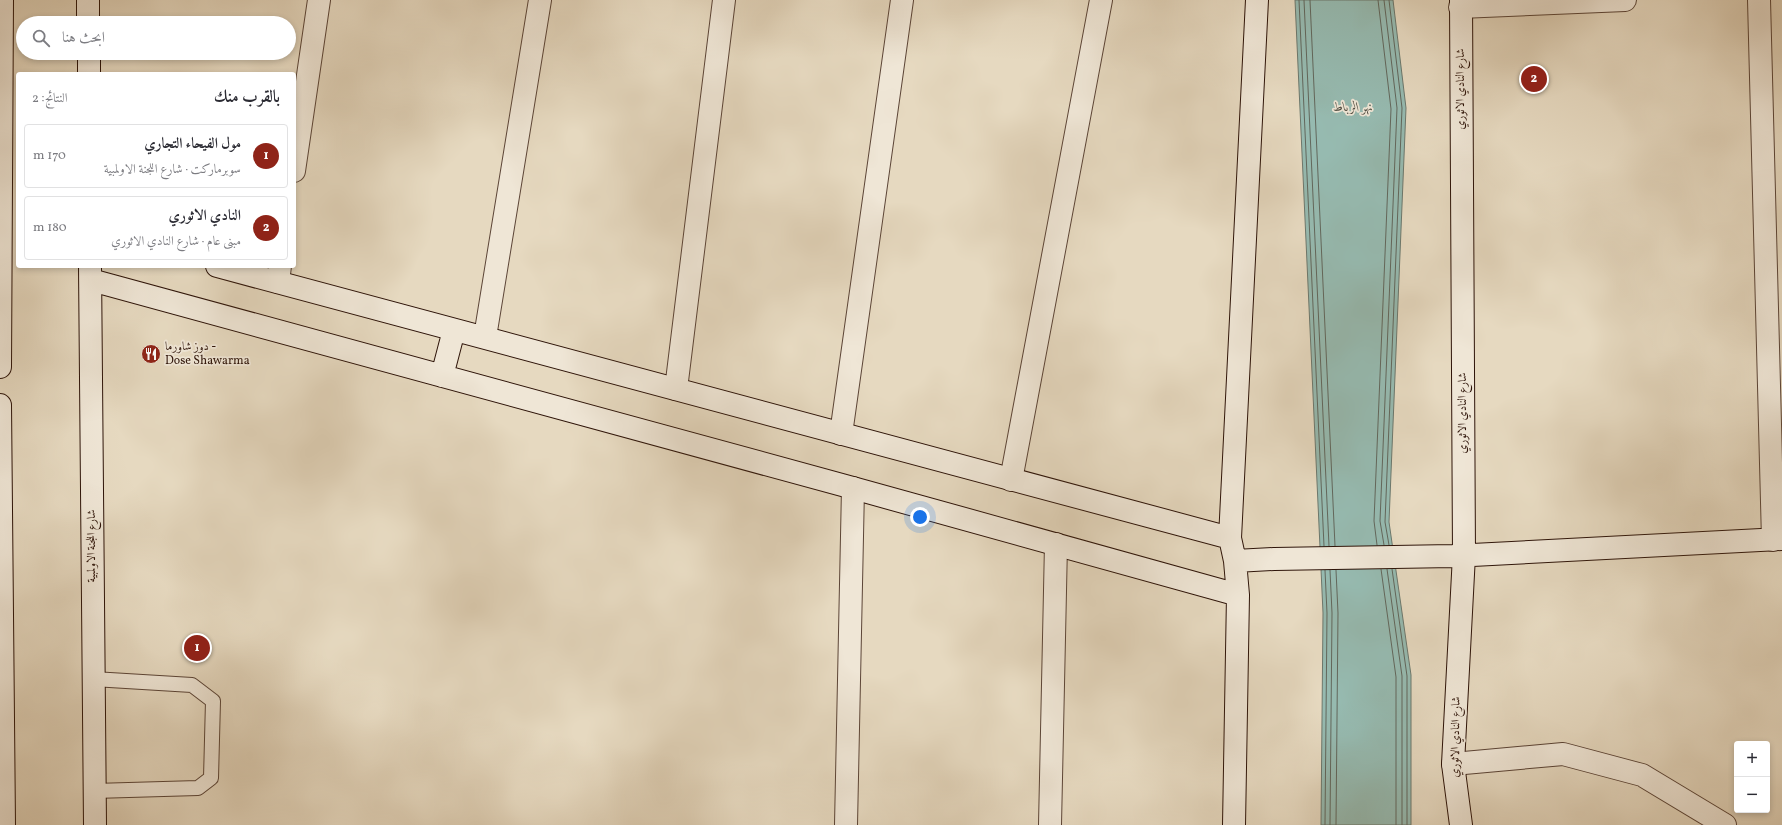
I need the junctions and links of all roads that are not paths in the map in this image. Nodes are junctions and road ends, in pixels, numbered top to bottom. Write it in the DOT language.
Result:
graph roads {
  1 [pos="2,0"];
  2 [pos="88,0"];
  3 [pos="319,0"];
  4 [pos="540,0"];
  5 [pos="724,0"];
  6 [pos="902,0"];
  7 [pos="1101,0"];
  8 [pos="1257,0"];
  9 [pos="1625,0"];
  10 [pos="1759,0"];
  11 [pos="1460,4"];
  12 [pos="88,16"];
  13 [pos="89,60"];
  14 [pos="89,72"];
  15 [pos="296,157"];
  16 [pos="1,202"];
  17 [pos="1,258"];
  18 [pos="232,268"];
  19 [pos="90,273"];
  20 [pos="279,274"];
  21 [pos="1774,280"];
  22 [pos="454,330"];
  23 [pos="484,338"];
  24 [pos="0,367"];
  25 [pos="442,376"];
  26 [pos="676,389"];
  27 [pos="0,405"];
  28 [pos="841,434"];
  29 [pos="1011,480"];
  30 [pos="853,488"];
  31 [pos="1230,538"];
  32 [pos="1778,540"];
  33 [pos="1056,544"];
  34 [pos="1458,556"];
  35 [pos="1235,561"];
  36 [pos="1238,595"];
  37 [pos="94,679"];
  38 [pos="1454,764"];
  39 [pos="2,784"];
  40 [pos="94,791"];
  41 [pos="4,825"];
  42 [pos="95,825"];
  43 [pos="846,825"];
  44 [pos="1050,825"];
  45 [pos="1234,825"];
  46 [pos="1461,825"];
  47 [pos="1725,825"];
  1 -- 16 [label="street"];
  2 -- 12 [label="street"];
  3 -- 15 [label="street"];
  4 -- 23 [label="street"];
  5 -- 26 [label="street"];
  6 -- 28 [label="street"];
  7 -- 29 [label="street"];
  8 -- 31 [label="street"];
  9 -- 11 [label="street"];
  10 -- 21 [label="street"];
  11 -- 34 [label="street, شارع النادي الاثوري"];
  13 -- 14 [label="street"];
  16 -- 17 [label="street"];
  17 -- 24 [label="street"];
  18 -- 20 [label="street"];
  19 -- 25 [label="street"];
  19 -- 37 [label="street, شارع اللجنة الاولمبية"];
  20 -- 22 [label="street"];
  21 -- 32 [label="street"];
  22 -- 23 [label="street"];
  22 -- 25 [label="street"];
  23 -- 26 [label="street"];
  25 -- 30 [label="street"];
  26 -- 28 [label="street"];
  27 -- 39 [label="street"];
  28 -- 29 [label="street"];
  29 -- 31 [label="street"];
  30 -- 33 [label="street"];
  30 -- 43 [label="street"];
  31 -- 35 [label="street"];
  32 -- 34 [label="street"];
  33 -- 36 [label="street"];
  33 -- 44 [label="street"];
  34 -- 35 [label="street"];
  34 -- 38 [label="street, شارع النادي الاثوري"];
  35 -- 36 [label="street"];
  36 -- 45 [label="street"];
  37 -- 40 [label="street, شارع اللجنة الاولمبية"];
  37 -- 40 [label="lane"];
  38 -- 46 [label="street, شارع النادي الاثوري"];
  38 -- 47 [label="street"];
  39 -- 41 [label="street"];
  40 -- 42 [label="street, شارع اللجنة الاولمبية"];
}
